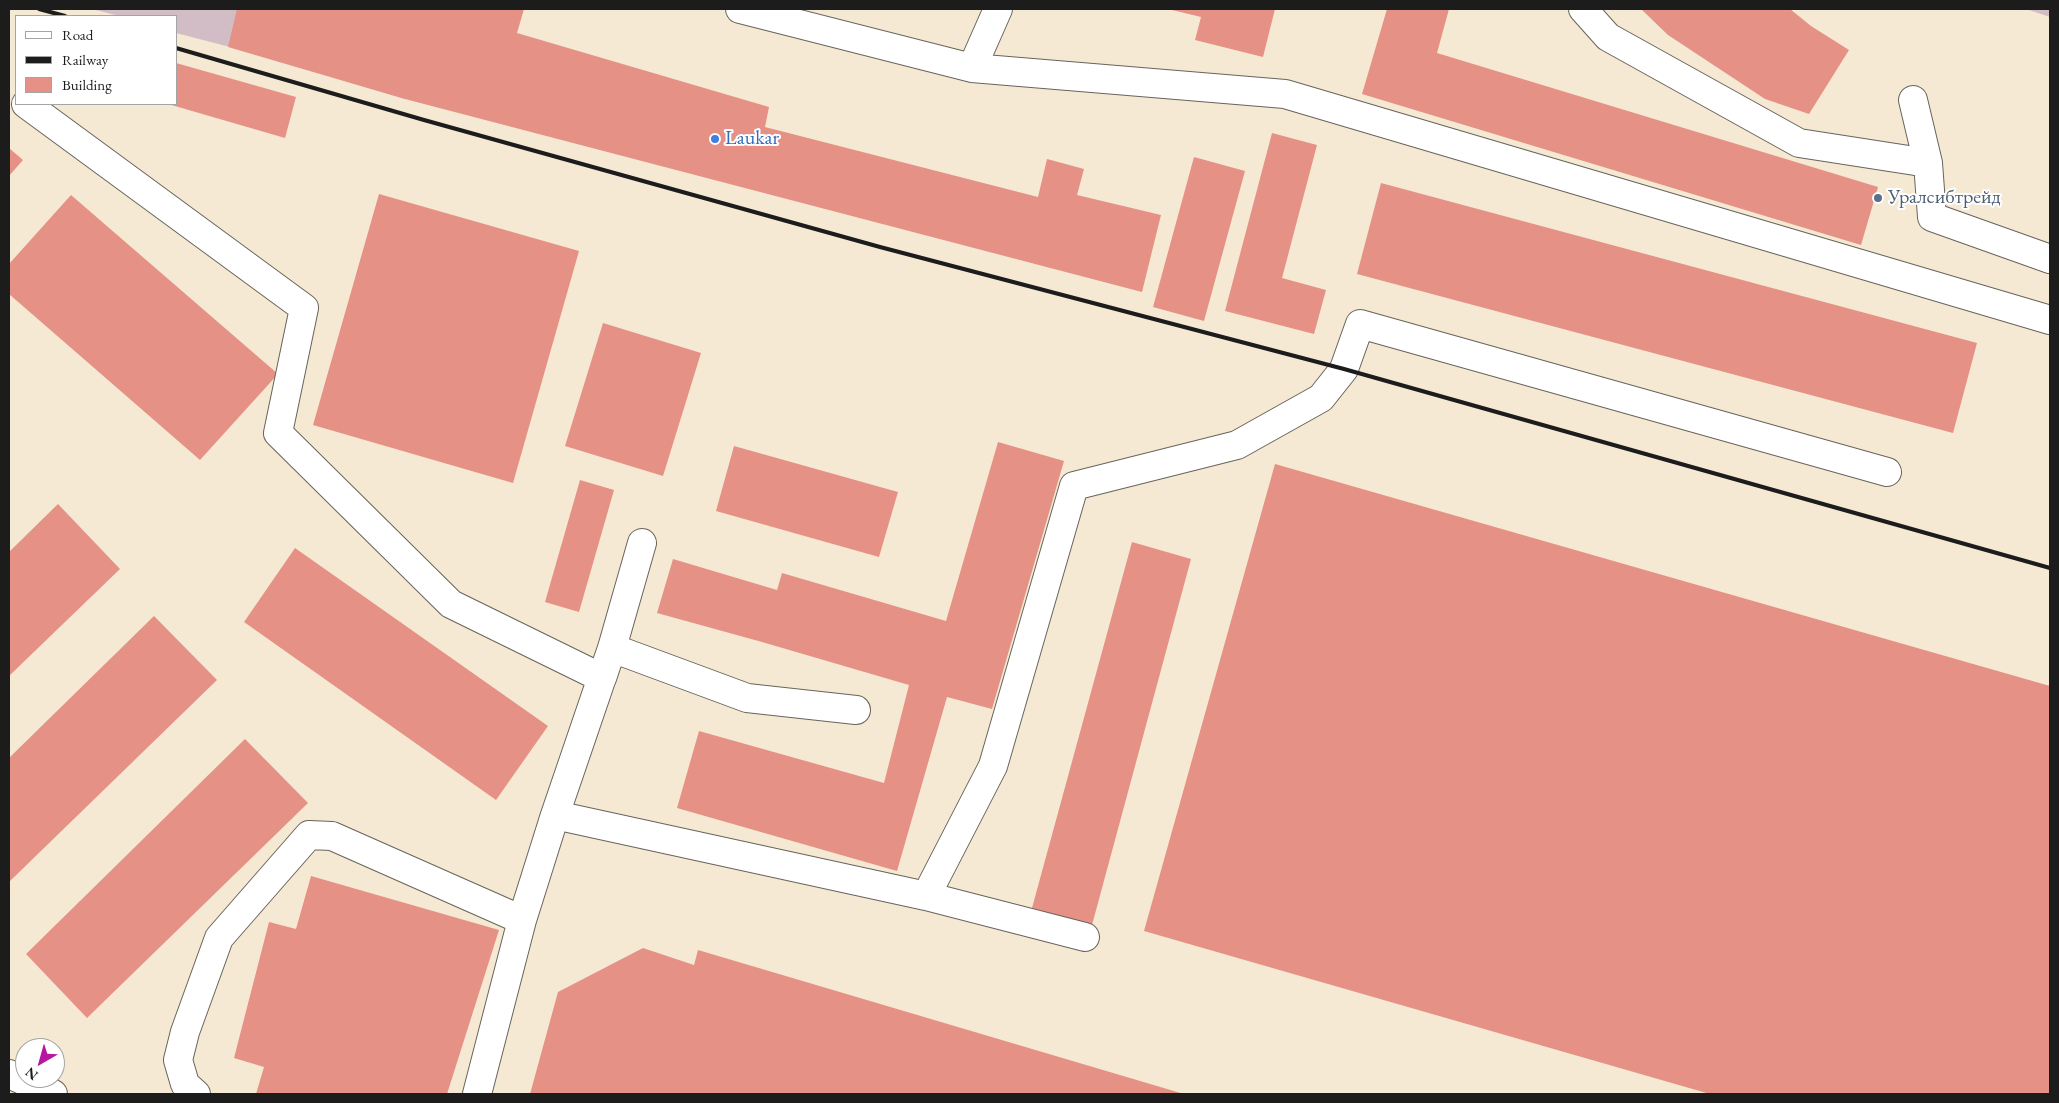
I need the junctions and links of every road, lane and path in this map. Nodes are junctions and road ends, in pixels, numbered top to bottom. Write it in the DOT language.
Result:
graph roads {
  1 [pos="740,9"];
  2 [pos="998,9"];
  3 [pos="1583,9"];
  4 [pos="972,68"];
  5 [pos="1912,100"];
  6 [pos="27,105"];
  7 [pos="1928,163"];
  8 [pos="2050,259"];
  9 [pos="2050,320"];
  10 [pos="1887,472"];
  11 [pos="642,543"];
  12 [pos="612,648"];
  13 [pos="602,678"];
  14 [pos="856,710"];
  15 [pos="555,815"];
  16 [pos="926,896"];
  17 [pos="522,920"];
  18 [pos="1085,937"];
  19 [pos="9,1074"];
  20 [pos="53,1094"];
  21 [pos="196,1094"];
  22 [pos="477,1094"];
  1 -- 4 [label="lane"];
  2 -- 4 [label="lane"];
  3 -- 7 [label="lane"];
  4 -- 9 [label="lane"];
  5 -- 7 [label="lane"];
  6 -- 13 [label="lane"];
  7 -- 8 [label="lane"];
  10 -- 16 [label="lane"];
  11 -- 12 [label="lane"];
  12 -- 13 [label="lane"];
  12 -- 14 [label="lane"];
  13 -- 15 [label="lane"];
  15 -- 16 [label="lane"];
  15 -- 17 [label="lane"];
  16 -- 18 [label="lane"];
  17 -- 21 [label="lane"];
  17 -- 22 [label="lane"];
  19 -- 20 [label="lane"];
}
